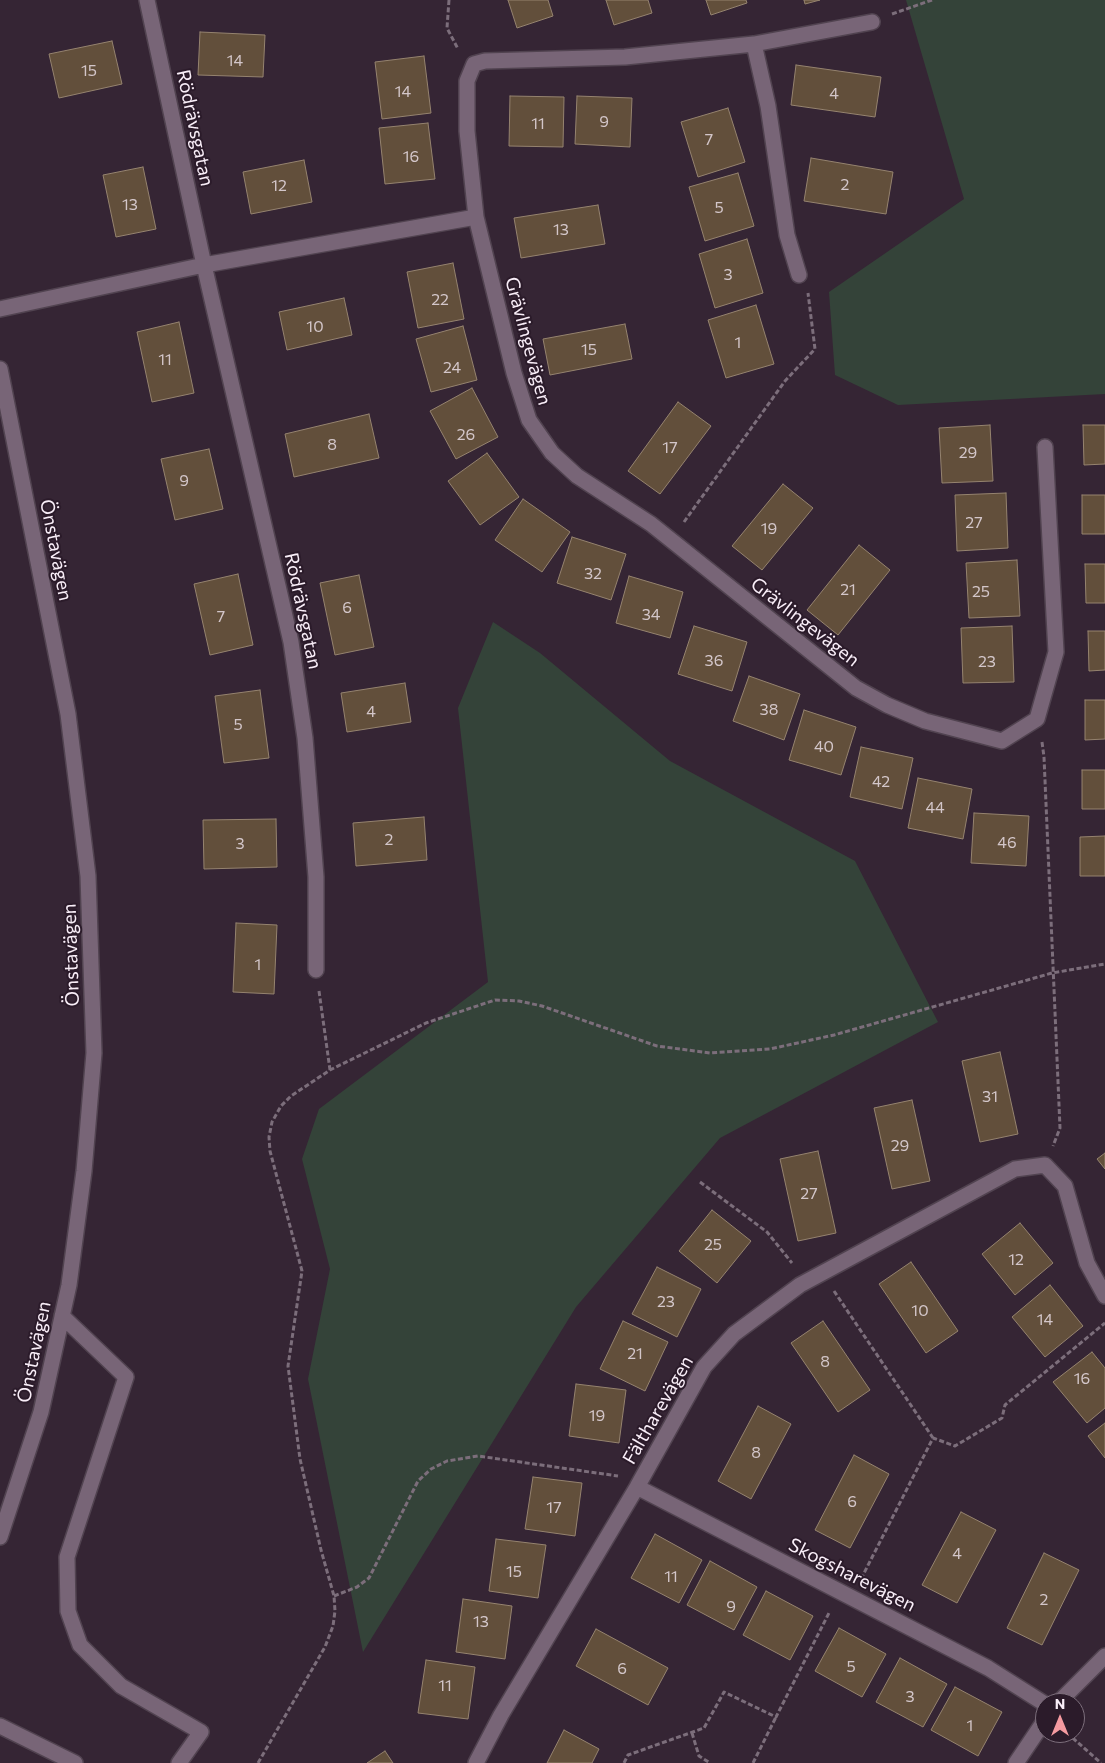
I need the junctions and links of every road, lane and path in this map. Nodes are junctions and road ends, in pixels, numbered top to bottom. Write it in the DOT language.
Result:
graph roads {
  1 [pos="147,0"];
  2 [pos="449,0"];
  3 [pos="932,0"];
  4 [pos="872,22"];
  5 [pos="754,44"];
  6 [pos="474,64"];
  7 [pos="476,217"];
  8 [pos="204,265"];
  9 [pos="799,274"];
  10 [pos="0,309"];
  11 [pos="0,369"];
  12 [pos="1046,447"];
  13 [pos="671,541"];
  14 [pos="1038,719"];
  15 [pos="1105,964"];
  16 [pos="316,970"];
  17 [pos="1052,973"];
  18 [pos="330,1070"];
  19 [pos="1046,1165"];
  20 [pos="700,1182"];
  21 [pos="822,1273"];
  22 [pos="807,1281"];
  23 [pos="1105,1296"];
  24 [pos="62,1316"];
  25 [pos="1105,1323"];
  26 [pos="934,1438"];
  27 [pos="637,1487"];
  28 [pos="0,1536"];
  29 [pos="846,1594"];
  30 [pos="334,1596"];
  31 [pos="1105,1656"];
  32 [pos="1068,1693"];
  33 [pos="1035,1698"];
  34 [pos="776,1717"];
  35 [pos="0,1726"];
  36 [pos="692,1733"];
  37 [pos="1035,1735"];
  38 [pos="1078,1743"];
  39 [pos="75,1763"];
  40 [pos="180,1763"];
  41 [pos="258,1763"];
  42 [pos="476,1763"];
  43 [pos="624,1763"];
  44 [pos="710,1763"];
  45 [pos="753,1763"];
  46 [pos="1016,1763"];
  47 [pos="1101,1763"];
  1 -- 8 [label="street, Rödrävsgatan"];
  2 -- 6 [label="path"];
  3 -- 4 [label="path"];
  4 -- 5 [label="street"];
  5 -- 6 [label="street"];
  5 -- 9 [label="street"];
  6 -- 7 [label="street, Grävlingevägen"];
  7 -- 8 [label="street"];
  7 -- 13 [label="street, Grävlingevägen"];
  8 -- 10 [label="street"];
  8 -- 16 [label="street, Rödrävsgatan"];
  9 -- 13 [label="path"];
  11 -- 24 [label="street, Önstavägen"];
  12 -- 14 [label="street"];
  13 -- 14 [label="street, Grävlingevägen"];
  14 -- 17 [label="path"];
  15 -- 17 [label="path"];
  16 -- 18 [label="path"];
  17 -- 18 [label="path"];
  17 -- 19 [label="path"];
  18 -- 30 [label="path"];
  19 -- 21 [label="street, Fältharevägen"];
  19 -- 23 [label="street"];
  20 -- 22 [label="path"];
  21 -- 22 [label="street, Fältharevägen"];
  21 -- 26 [label="path"];
  22 -- 27 [label="street, Fältharevägen"];
  24 -- 28 [label="street, Önstavägen"];
  24 -- 40 [label="street"];
  25 -- 26 [label="path"];
  26 -- 29 [label="path"];
  27 -- 29 [label="street, Skogsharevägen"];
  27 -- 30 [label="path"];
  27 -- 42 [label="street, Fältharevägen"];
  29 -- 33 [label="street, Skogsharevägen"];
  29 -- 34 [label="path"];
  30 -- 41 [label="path"];
  31 -- 32 [label="street"];
  34 -- 36 [label="path"];
  34 -- 45 [label="path"];
  35 -- 39 [label="street"];
  36 -- 43 [label="path"];
  36 -- 44 [label="path"];
  37 -- 46 [label="street"];
  38 -- 47 [label="path"];
}
